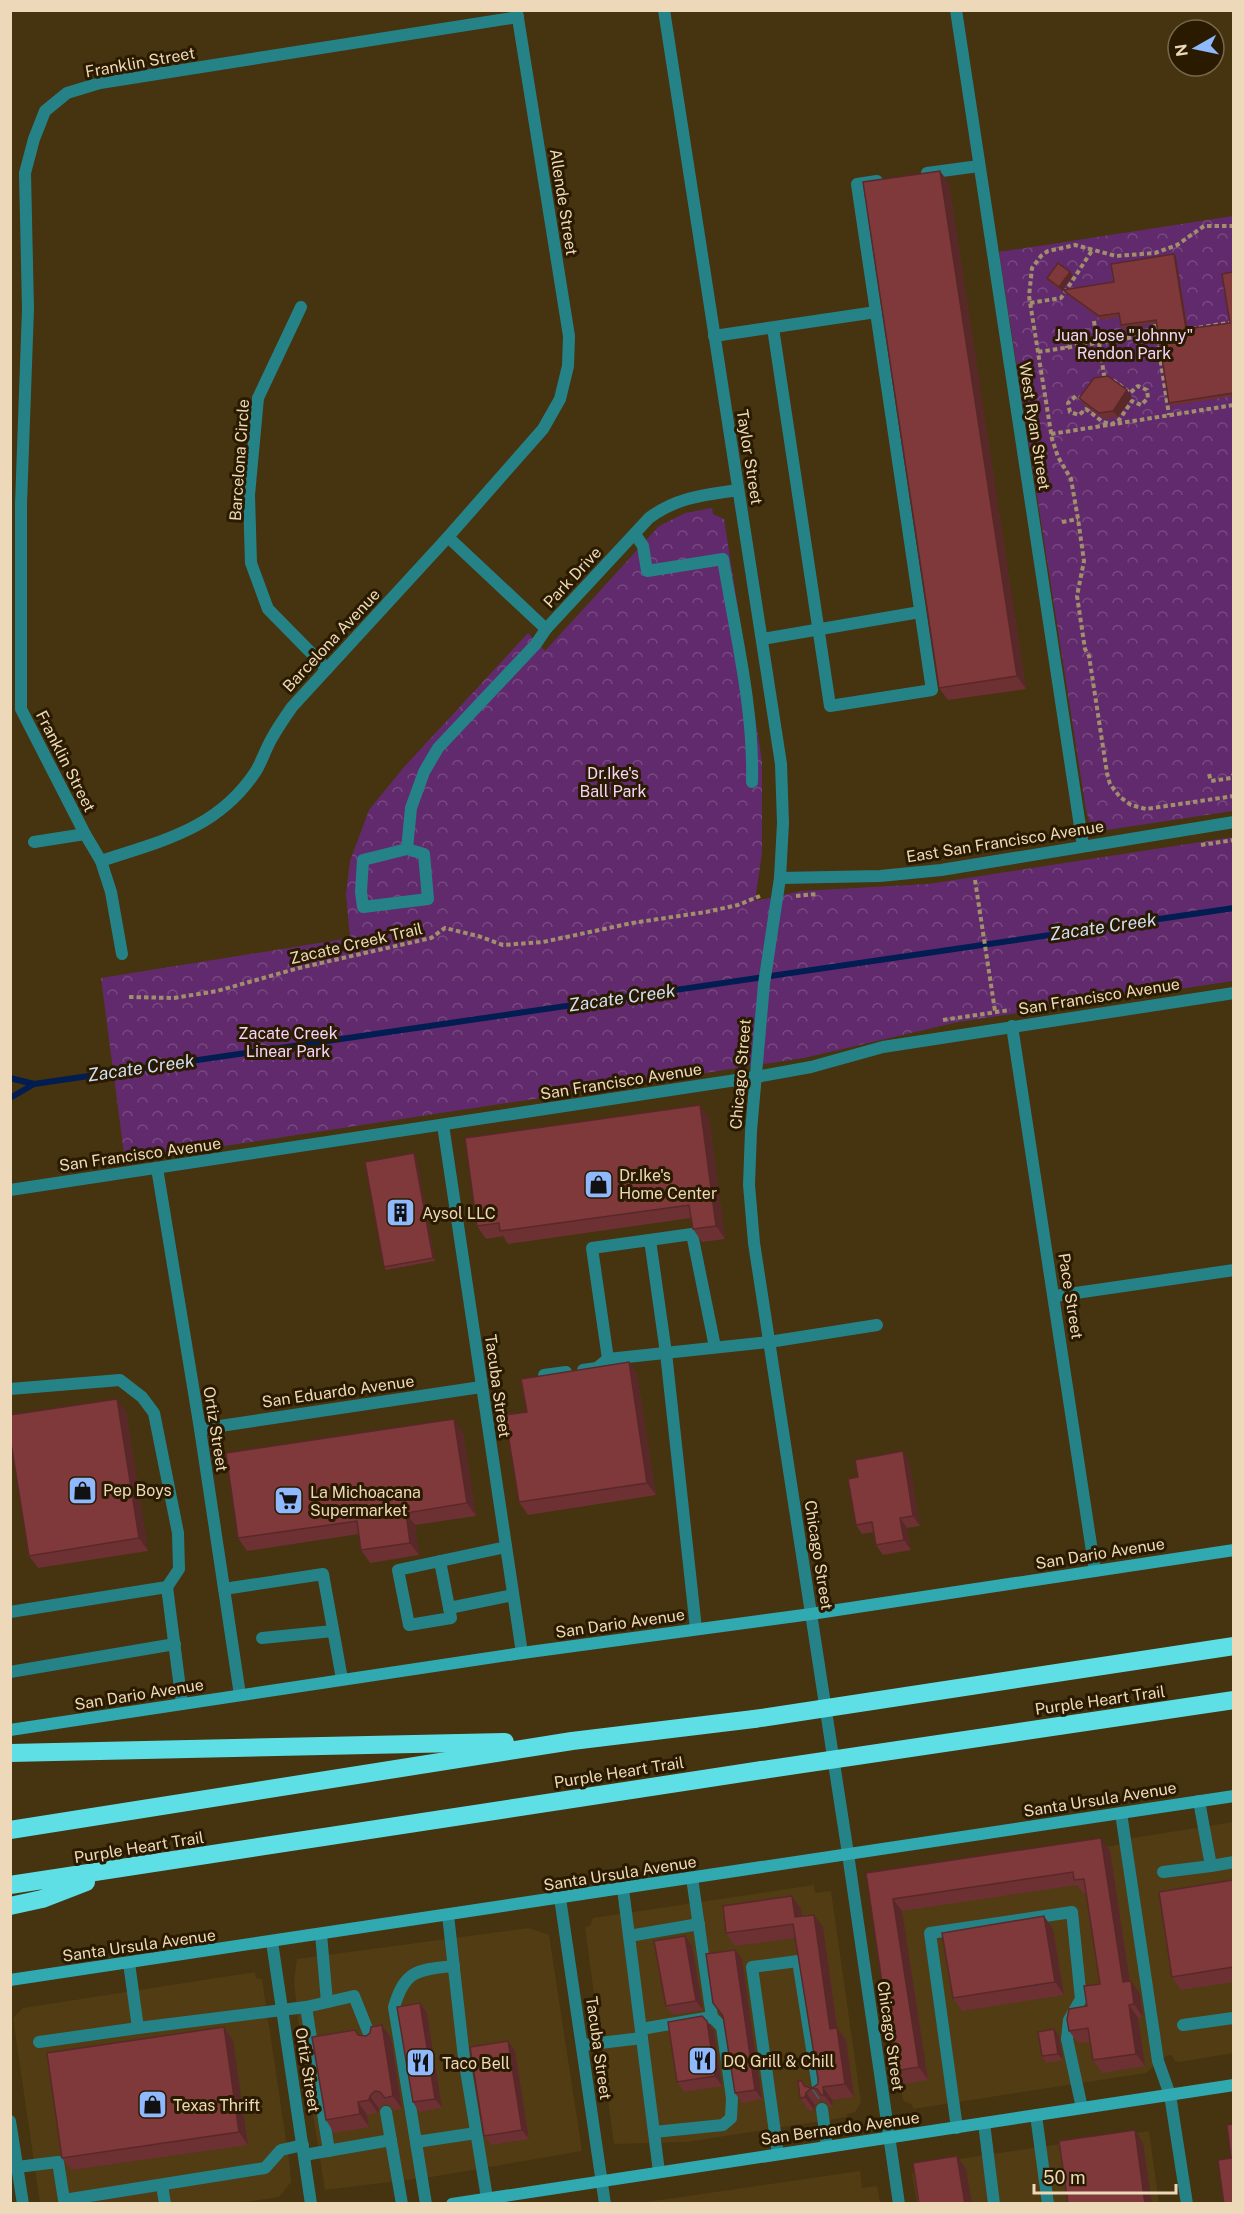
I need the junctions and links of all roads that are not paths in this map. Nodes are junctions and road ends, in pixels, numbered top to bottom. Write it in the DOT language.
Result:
graph roads {
  1 [pos="664,10"];
  2 [pos="956,10"];
  3 [pos="517,14"];
  4 [pos="979,166"];
  5 [pos="912,176"];
  6 [pos="890,179"];
  7 [pos="301,307"];
  8 [pos="876,312"];
  9 [pos="773,328"];
  10 [pos="714,336"];
  11 [pos="560,399"];
  12 [pos="738,490"];
  13 [pos="635,534"];
  14 [pos="448,537"];
  15 [pos="920,612"];
  16 [pos="546,629"];
  17 [pos="819,629"];
  18 [pos="762,639"];
  19 [pos="327,669"];
  20 [pos="752,782"];
  21 [pos="1233,822"];
  22 [pos="85,834"];
  23 [pos="34,842"];
  24 [pos="1083,846"];
  25 [pos="407,849"];
  26 [pos="100,861"];
  27 [pos="780,878"];
  28 [pos="775,909"];
  29 [pos="122,954"];
  30 [pos="1233,993"];
  31 [pos="1012,1026"];
  32 [pos="756,1077"];
  33 [pos="443,1125"];
  34 [pos="157,1168"];
  35 [pos="10,1190"];
  36 [pos="650,1240"];
  37 [pos="1233,1270"];
  38 [pos="1054,1296"];
  39 [pos="877,1325"];
  40 [pos="769,1342"];
  41 [pos="715,1347"];
  42 [pos="666,1353"];
  43 [pos="608,1359"];
  44 [pos="544,1375"];
  45 [pos="481,1387"];
  46 [pos="10,1389"];
  47 [pos="200,1429"];
  48 [pos="506,1547"];
  49 [pos="1233,1550"];
  50 [pos="440,1561"];
  51 [pos="1095,1571"];
  52 [pos="167,1587"];
  53 [pos="224,1589"];
  54 [pos="513,1595"];
  55 [pos="449,1608"];
  56 [pos="10,1612"];
  57 [pos="811,1614"];
  58 [pos="696,1629"];
  59 [pos="333,1630"];
  60 [pos="262,1638"];
  61 [pos="175,1644"];
  62 [pos="1233,1646"];
  63 [pos="522,1653"];
  64 [pos="10,1672"];
  65 [pos="342,1679"];
  66 [pos="240,1695"];
  67 [pos="1233,1700"];
  68 [pos="182,1704"];
  69 [pos="10,1730"];
  70 [pos="573,1740"];
  71 [pos="10,1753"];
  72 [pos="1233,1796"];
  73 [pos="1199,1801"];
  74 [pos="1121,1813"];
  75 [pos="10,1830"];
  76 [pos="848,1854"];
  77 [pos="1233,1862"];
  78 [pos="1211,1866"];
  79 [pos="116,1870"];
  80 [pos="1163,1872"];
  81 [pos="692,1878"];
  82 [pos="10,1885"];
  83 [pos="623,1889"];
  84 [pos="560,1898"];
  85 [pos="10,1906"];
  86 [pos="448,1915"];
  87 [pos="699,1924"];
  88 [pos="321,1934"];
  89 [pos="629,1936"];
  90 [pos="272,1942"];
  91 [pos="129,1963"];
  92 [pos="454,1966"];
  93 [pos="10,1980"];
  94 [pos="327,2002"];
  95 [pos="306,2007"];
  96 [pos="282,2010"];
  97 [pos="712,2017"];
  98 [pos="1233,2018"];
  99 [pos="1233,2023"];
  100 [pos="1183,2025"];
  101 [pos="138,2028"];
  102 [pos="641,2033"];
  103 [pos="372,2041"];
  104 [pos="39,2042"];
  105 [pos="583,2045"];
  106 [pos="1233,2085"];
  107 [pos="819,2092"];
  108 [pos="1170,2095"];
  109 [pos="1082,2108"];
  110 [pos="822,2109"];
  111 [pos="386,2112"];
  112 [pos="1036,2115"];
  113 [pos="10,2121"];
  114 [pos="984,2123"];
  115 [pos="957,2128"];
  116 [pos="654,2132"];
  117 [pos="476,2133"];
  118 [pos="889,2137"];
  119 [pos="391,2140"];
  120 [pos="416,2142"];
  121 [pos="827,2147"];
  122 [pos="303,2150"];
  123 [pos="329,2151"];
  124 [pos="778,2154"];
  125 [pos="17,2167"];
  126 [pos="659,2172"];
  127 [pos="602,2181"];
  128 [pos="162,2185"];
  129 [pos="487,2198"];
  130 [pos="22,2204"];
  131 [pos="165,2204"];
  132 [pos="311,2204"];
  133 [pos="402,2204"];
  134 [pos="426,2204"];
  135 [pos="452,2204"];
  136 [pos="605,2204"];
  137 [pos="899,2204"];
  138 [pos="994,2204"];
  139 [pos="1048,2204"];
  140 [pos="1187,2204"];
  1 -- 10 [label="street, Taylor Street"];
  2 -- 4 [label="street, West Ryan Street"];
  3 -- 11 [label="street, Allende Street"];
  3 -- 22 [label="street, Franklin Street"];
  4 -- 5 [label="street"];
  4 -- 24 [label="street, West Ryan Street"];
  6 -- 8 [label="street"];
  7 -- 19 [label="street, Barcelona Circle"];
  8 -- 9 [label="street"];
  8 -- 15 [label="street"];
  9 -- 10 [label="street"];
  9 -- 17 [label="street"];
  10 -- 12 [label="street, Taylor Street"];
  11 -- 14 [label="street, Barcelona Avenue"];
  12 -- 13 [label="street, Park Drive"];
  12 -- 18 [label="street, Taylor Street"];
  13 -- 16 [label="street, Park Drive"];
  13 -- 20 [label="street"];
  14 -- 16 [label="street, Park Drive"];
  14 -- 19 [label="street, Barcelona Avenue"];
  15 -- 17 [label="street"];
  15 -- 17 [label="street"];
  16 -- 25 [label="street"];
  17 -- 18 [label="street"];
  18 -- 27 [label="street, Taylor Street"];
  19 -- 26 [label="street, Barcelona Avenue"];
  21 -- 24 [label="street, East San Francisco Avenue"];
  22 -- 23 [label="street, Franklin Street"];
  22 -- 26 [label="street, Franklin Street"];
  24 -- 27 [label="street, East San Francisco Avenue"];
  25 -- 25 [label="street"];
  26 -- 29 [label="street, Franklin Street"];
  27 -- 28 [label="street, Taylor Street"];
  28 -- 32 [label="street, Chicago Street"];
  30 -- 31 [label="street, San Francisco Avenue"];
  31 -- 32 [label="street, San Francisco Avenue"];
  31 -- 38 [label="street, Pace Street"];
  32 -- 33 [label="street, San Francisco Avenue"];
  32 -- 40 [label="street, Chicago Street"];
  33 -- 34 [label="street, San Francisco Avenue"];
  33 -- 45 [label="street, Tacuba Street"];
  34 -- 35 [label="street, San Francisco Avenue"];
  34 -- 47 [label="street, Ortiz Street"];
  36 -- 41 [label="street"];
  36 -- 42 [label="street"];
  36 -- 43 [label="street"];
  37 -- 38 [label="street"];
  38 -- 51 [label="street, Pace Street"];
  39 -- 40 [label="street"];
  40 -- 41 [label="street"];
  40 -- 57 [label="street, Chicago Street"];
  41 -- 42 [label="street"];
  42 -- 43 [label="street"];
  42 -- 58 [label="street"];
  43 -- 44 [label="street"];
  45 -- 47 [label="street, San Eduardo Avenue"];
  45 -- 48 [label="street, Tacuba Street"];
  46 -- 52 [label="street"];
  47 -- 53 [label="street, Ortiz Street"];
  48 -- 50 [label="street"];
  48 -- 54 [label="street, Tacuba Street"];
  49 -- 51 [label="main road, San Dario Avenue"];
  50 -- 55 [label="street"];
  50 -- 55 [label="street"];
  51 -- 57 [label="main road, San Dario Avenue"];
  52 -- 56 [label="street"];
  52 -- 61 [label="street"];
  53 -- 59 [label="street"];
  53 -- 66 [label="street, Ortiz Street"];
  54 -- 55 [label="street"];
  54 -- 63 [label="street, Tacuba Street"];
  57 -- 58 [label="main road, San Dario Avenue"];
  57 -- 76 [label="street, Chicago Street"];
  58 -- 63 [label="main road, San Dario Avenue"];
  59 -- 60 [label="street"];
  59 -- 65 [label="street"];
  61 -- 64 [label="street"];
  61 -- 68 [label="street"];
  62 -- 70 [label="highway, Purple Heart Trail, bridge"];
  63 -- 65 [label="main road, San Dario Avenue"];
  65 -- 66 [label="main road, San Dario Avenue"];
  66 -- 68 [label="main road, San Dario Avenue"];
  67 -- 79 [label="highway, Purple Heart Trail, bridge"];
  68 -- 69 [label="main road, San Dario Avenue"];
  70 -- 71 [label="highway"];
  70 -- 75 [label="highway, Purple Heart Trail"];
  72 -- 73 [label="main road, Santa Ursula Avenue"];
  73 -- 74 [label="main road, Santa Ursula Avenue"];
  73 -- 78 [label="street"];
  74 -- 76 [label="main road, Santa Ursula Avenue"];
  74 -- 108 [label="street"];
  76 -- 81 [label="main road, Santa Ursula Avenue"];
  76 -- 118 [label="street, Chicago Street"];
  77 -- 78 [label="street"];
  78 -- 80 [label="street"];
  79 -- 82 [label="highway, Purple Heart Trail"];
  79 -- 85 [label="highway"];
  81 -- 83 [label="main road, Santa Ursula Avenue"];
  81 -- 87 [label="street"];
  83 -- 84 [label="main road, Santa Ursula Avenue"];
  83 -- 89 [label="street"];
  84 -- 86 [label="main road, Santa Ursula Avenue"];
  84 -- 105 [label="street, Tacuba Street"];
  86 -- 88 [label="main road, Santa Ursula Avenue"];
  86 -- 92 [label="street"];
  87 -- 89 [label="street"];
  87 -- 97 [label="street"];
  88 -- 90 [label="main road, Santa Ursula Avenue"];
  88 -- 94 [label="street"];
  89 -- 102 [label="street"];
  90 -- 91 [label="main road, Santa Ursula Avenue"];
  90 -- 96 [label="street, Ortiz Street"];
  91 -- 93 [label="main road, Santa Ursula Avenue"];
  91 -- 101 [label="street"];
  92 -- 117 [label="street"];
  92 -- 120 [label="street"];
  94 -- 95 [label="street"];
  94 -- 103 [label="street"];
  95 -- 96 [label="street"];
  95 -- 123 [label="street"];
  96 -- 101 [label="street"];
  96 -- 122 [label="street, Ortiz Street"];
  97 -- 102 [label="street"];
  97 -- 116 [label="street"];
  98 -- 99 [label="street"];
  98 -- 100 [label="street"];
  101 -- 104 [label="street"];
  102 -- 105 [label="street"];
  102 -- 116 [label="street"];
  105 -- 127 [label="street, Tacuba Street"];
  106 -- 108 [label="main road, San Bernardo Avenue"];
  107 -- 124 [label="street"];
  108 -- 109 [label="main road, San Bernardo Avenue"];
  108 -- 140 [label="street"];
  109 -- 112 [label="main road, San Bernardo Avenue"];
  109 -- 115 [label="street"];
  110 -- 121 [label="street"];
  111 -- 119 [label="street"];
  112 -- 114 [label="main road, San Bernardo Avenue"];
  112 -- 139 [label="street"];
  113 -- 125 [label="street"];
  114 -- 115 [label="main road, San Bernardo Avenue"];
  114 -- 138 [label="street"];
  115 -- 118 [label="main road, San Bernardo Avenue"];
  116 -- 126 [label="street"];
  117 -- 120 [label="street"];
  117 -- 129 [label="street"];
  118 -- 121 [label="main road, San Bernardo Avenue"];
  118 -- 137 [label="street, Chicago Street"];
  119 -- 123 [label="street"];
  119 -- 133 [label="street"];
  120 -- 134 [label="street"];
  121 -- 124 [label="main road, San Bernardo Avenue"];
  122 -- 123 [label="street"];
  122 -- 128 [label="street"];
  122 -- 132 [label="street, Ortiz Street"];
  124 -- 126 [label="main road, San Bernardo Avenue"];
  125 -- 128 [label="street"];
  125 -- 130 [label="street"];
  126 -- 127 [label="main road, San Bernardo Avenue"];
  127 -- 129 [label="main road, San Bernardo Avenue"];
  127 -- 136 [label="street, Tacuba Street"];
  128 -- 131 [label="street"];
  129 -- 135 [label="main road, San Bernardo Avenue"];
}
